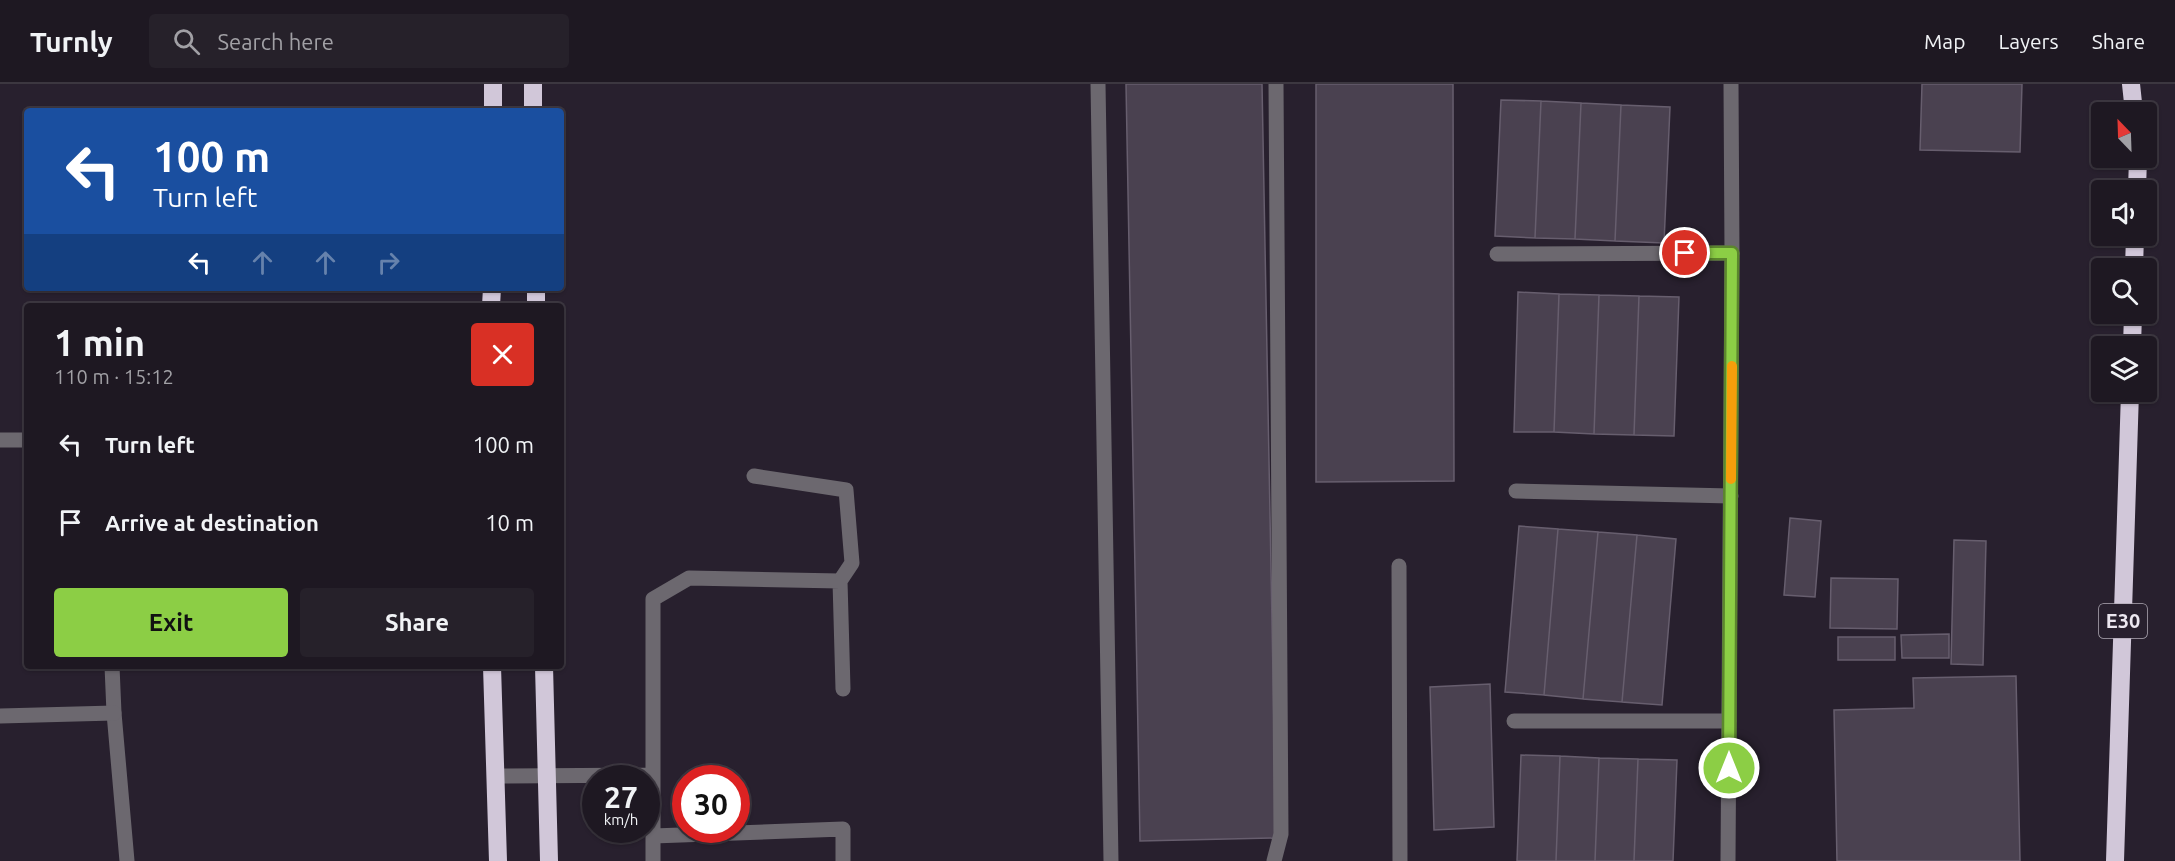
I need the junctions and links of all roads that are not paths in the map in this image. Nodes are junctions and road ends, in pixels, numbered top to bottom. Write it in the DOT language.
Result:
graph roads {
  1 [pos="493,84"];
  2 [pos="533,84"];
  3 [pos="1098,84"];
  4 [pos="1276,84"];
  5 [pos="1731,84"];
  6 [pos="2131,84"];
  7 [pos="2142,84"];
  8 [pos="2133,102"];
  9 [pos="2141,102"];
  10 [pos="493,108"];
  11 [pos="533,108"];
  12 [pos="1732,253"];
  13 [pos="1497,254"];
  14 [pos="2130,402"];
  15 [pos="0,440"];
  16 [pos="24,440"];
  17 [pos="754,476"];
  18 [pos="1516,491"];
  19 [pos="1731,496"];
  20 [pos="1399,566"];
  21 [pos="840,581"];
  22 [pos="112,669"];
  23 [pos="492,669"];
  24 [pos="544,669"];
  25 [pos="843,689"];
  26 [pos="114,713"];
  27 [pos="0,716"];
  28 [pos="1514,721"];
  29 [pos="1729,721"];
  30 [pos="652,765"];
  31 [pos="547,775"];
  32 [pos="582,775"];
  33 [pos="495,776"];
  34 [pos="660,836"];
  35 [pos="653,843"];
  36 [pos="127,861"];
  37 [pos="498,861"];
  38 [pos="549,861"];
  39 [pos="653,861"];
  40 [pos="843,861"];
  41 [pos="1111,861"];
  42 [pos="1274,861"];
  43 [pos="1400,861"];
  44 [pos="1728,861"];
  45 [pos="2115,861"];
  1 -- 10 [label="highway"];
  2 -- 11 [label="highway"];
  3 -- 41 [label="street"];
  4 -- 42 [label="street"];
  5 -- 12 [label="street"];
  6 -- 8 [label="highway"];
  7 -- 9 [label="highway"];
  12 -- 13 [label="street"];
  12 -- 19 [label="street"];
  14 -- 45 [label="highway, E30"];
  15 -- 16 [label="street"];
  17 -- 21 [label="street"];
  18 -- 19 [label="street"];
  19 -- 29 [label="street"];
  20 -- 43 [label="street"];
  21 -- 25 [label="street"];
  21 -- 30 [label="street"];
  22 -- 26 [label="street"];
  23 -- 33 [label="highway"];
  24 -- 31 [label="highway"];
  26 -- 27 [label="street"];
  26 -- 36 [label="street"];
  28 -- 29 [label="street"];
  29 -- 44 [label="street"];
  31 -- 32 [label="street"];
  31 -- 33 [label="street"];
  31 -- 38 [label="highway"];
  33 -- 37 [label="highway"];
  34 -- 40 [label="street"];
  35 -- 39 [label="street"];
}
